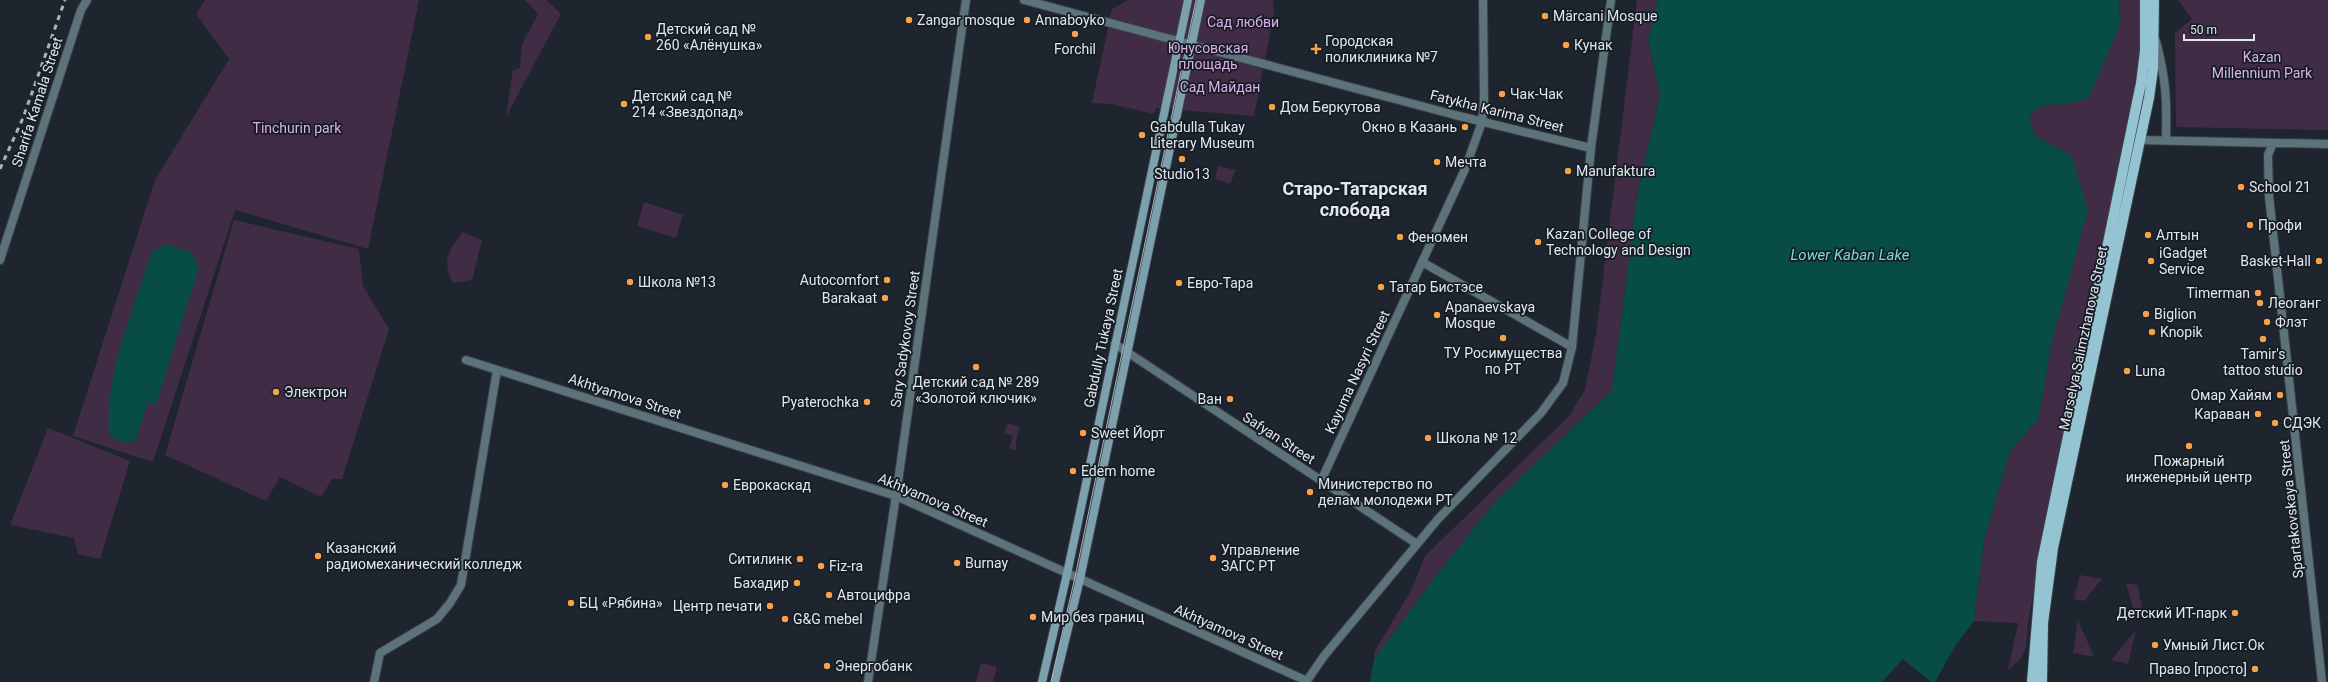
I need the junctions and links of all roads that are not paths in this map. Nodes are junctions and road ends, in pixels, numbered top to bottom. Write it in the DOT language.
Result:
graph roads {
  1 [pos="88,0"];
  2 [pos="966,0"];
  3 [pos="1024,0"];
  4 [pos="1188,0"];
  5 [pos="1201,0"];
  6 [pos="1483,0"];
  7 [pos="1611,0"];
  8 [pos="2145,0"];
  9 [pos="2154,0"];
  10 [pos="2155,37"];
  11 [pos="1180,41"];
  12 [pos="1192,44"];
  13 [pos="1482,122"];
  14 [pos="2166,139"];
  15 [pos="2139,140"];
  16 [pos="2273,143"];
  17 [pos="2328,144"];
  18 [pos="1591,148"];
  19 [pos="0,260"];
  20 [pos="1422,262"];
  21 [pos="1114,344"];
  22 [pos="1572,347"];
  23 [pos="1127,352"];
  24 [pos="466,360"];
  25 [pos="498,370"];
  26 [pos="1321,481"];
  27 [pos="896,496"];
  28 [pos="1417,544"];
  29 [pos="1067,574"];
  30 [pos="1080,579"];
  31 [pos="374,682"];
  32 [pos="868,682"];
  33 [pos="1042,682"];
  34 [pos="1055,682"];
  35 [pos="1307,682"];
  36 [pos="2032,682"];
  37 [pos="2042,682"];
  38 [pos="2322,682"];
  1 -- 19 [label="street, Sharifa Kamala Street"];
  2 -- 27 [label="street, Sary Sadykovoy Street"];
  3 -- 11 [label="street, Fatykha Karima Street"];
  4 -- 11 [label="main road, Gabdully Tukaya Street"];
  5 -- 12 [label="main road, Gabdully Tukaya Street"];
  6 -- 13 [label="street, Kayuma Nasyri Street"];
  7 -- 18 [label="street"];
  8 -- 36 [label="main road"];
  9 -- 10 [label="main road, Marselya Salimzhanova Street"];
  10 -- 14 [label="street"];
  10 -- 15 [label="main road, Marselya Salimzhanova Street"];
  11 -- 12 [label="street, Fatykha Karima Street"];
  11 -- 21 [label="main road, Gabdully Tukaya Street"];
  12 -- 13 [label="street, Fatykha Karima Street"];
  12 -- 23 [label="main road, Gabdully Tukaya Street"];
  13 -- 18 [label="street, Fatykha Karima Street"];
  13 -- 20 [label="street, Kayuma Nasyri Street"];
  14 -- 15 [label="street"];
  14 -- 16 [label="street"];
  15 -- 37 [label="main road, Marselya Salimzhanova Street"];
  16 -- 17 [label="street"];
  16 -- 38 [label="street, Spartakovskaya Street"];
  18 -- 22 [label="street"];
  20 -- 22 [label="street"];
  20 -- 26 [label="street, Kayuma Nasyri Street"];
  21 -- 23 [label="street, Safyan Street"];
  21 -- 29 [label="main road, Gabdully Tukaya Street"];
  22 -- 28 [label="street"];
  23 -- 26 [label="street, Safyan Street"];
  23 -- 30 [label="main road, Gabdully Tukaya Street"];
  24 -- 25 [label="street, Akhtyamova Street"];
  25 -- 27 [label="street, Akhtyamova Street"];
  25 -- 31 [label="street"];
  26 -- 28 [label="street, Safyan Street"];
  27 -- 29 [label="street, Akhtyamova Street"];
  27 -- 32 [label="street, Sary Sadykovoy Street"];
  28 -- 35 [label="street"];
  29 -- 30 [label="street, Akhtyamova Street"];
  29 -- 33 [label="main road, Gabdully Tukaya Street"];
  30 -- 34 [label="main road, Gabdully Tukaya Street"];
  30 -- 35 [label="street, Akhtyamova Street"];
}
